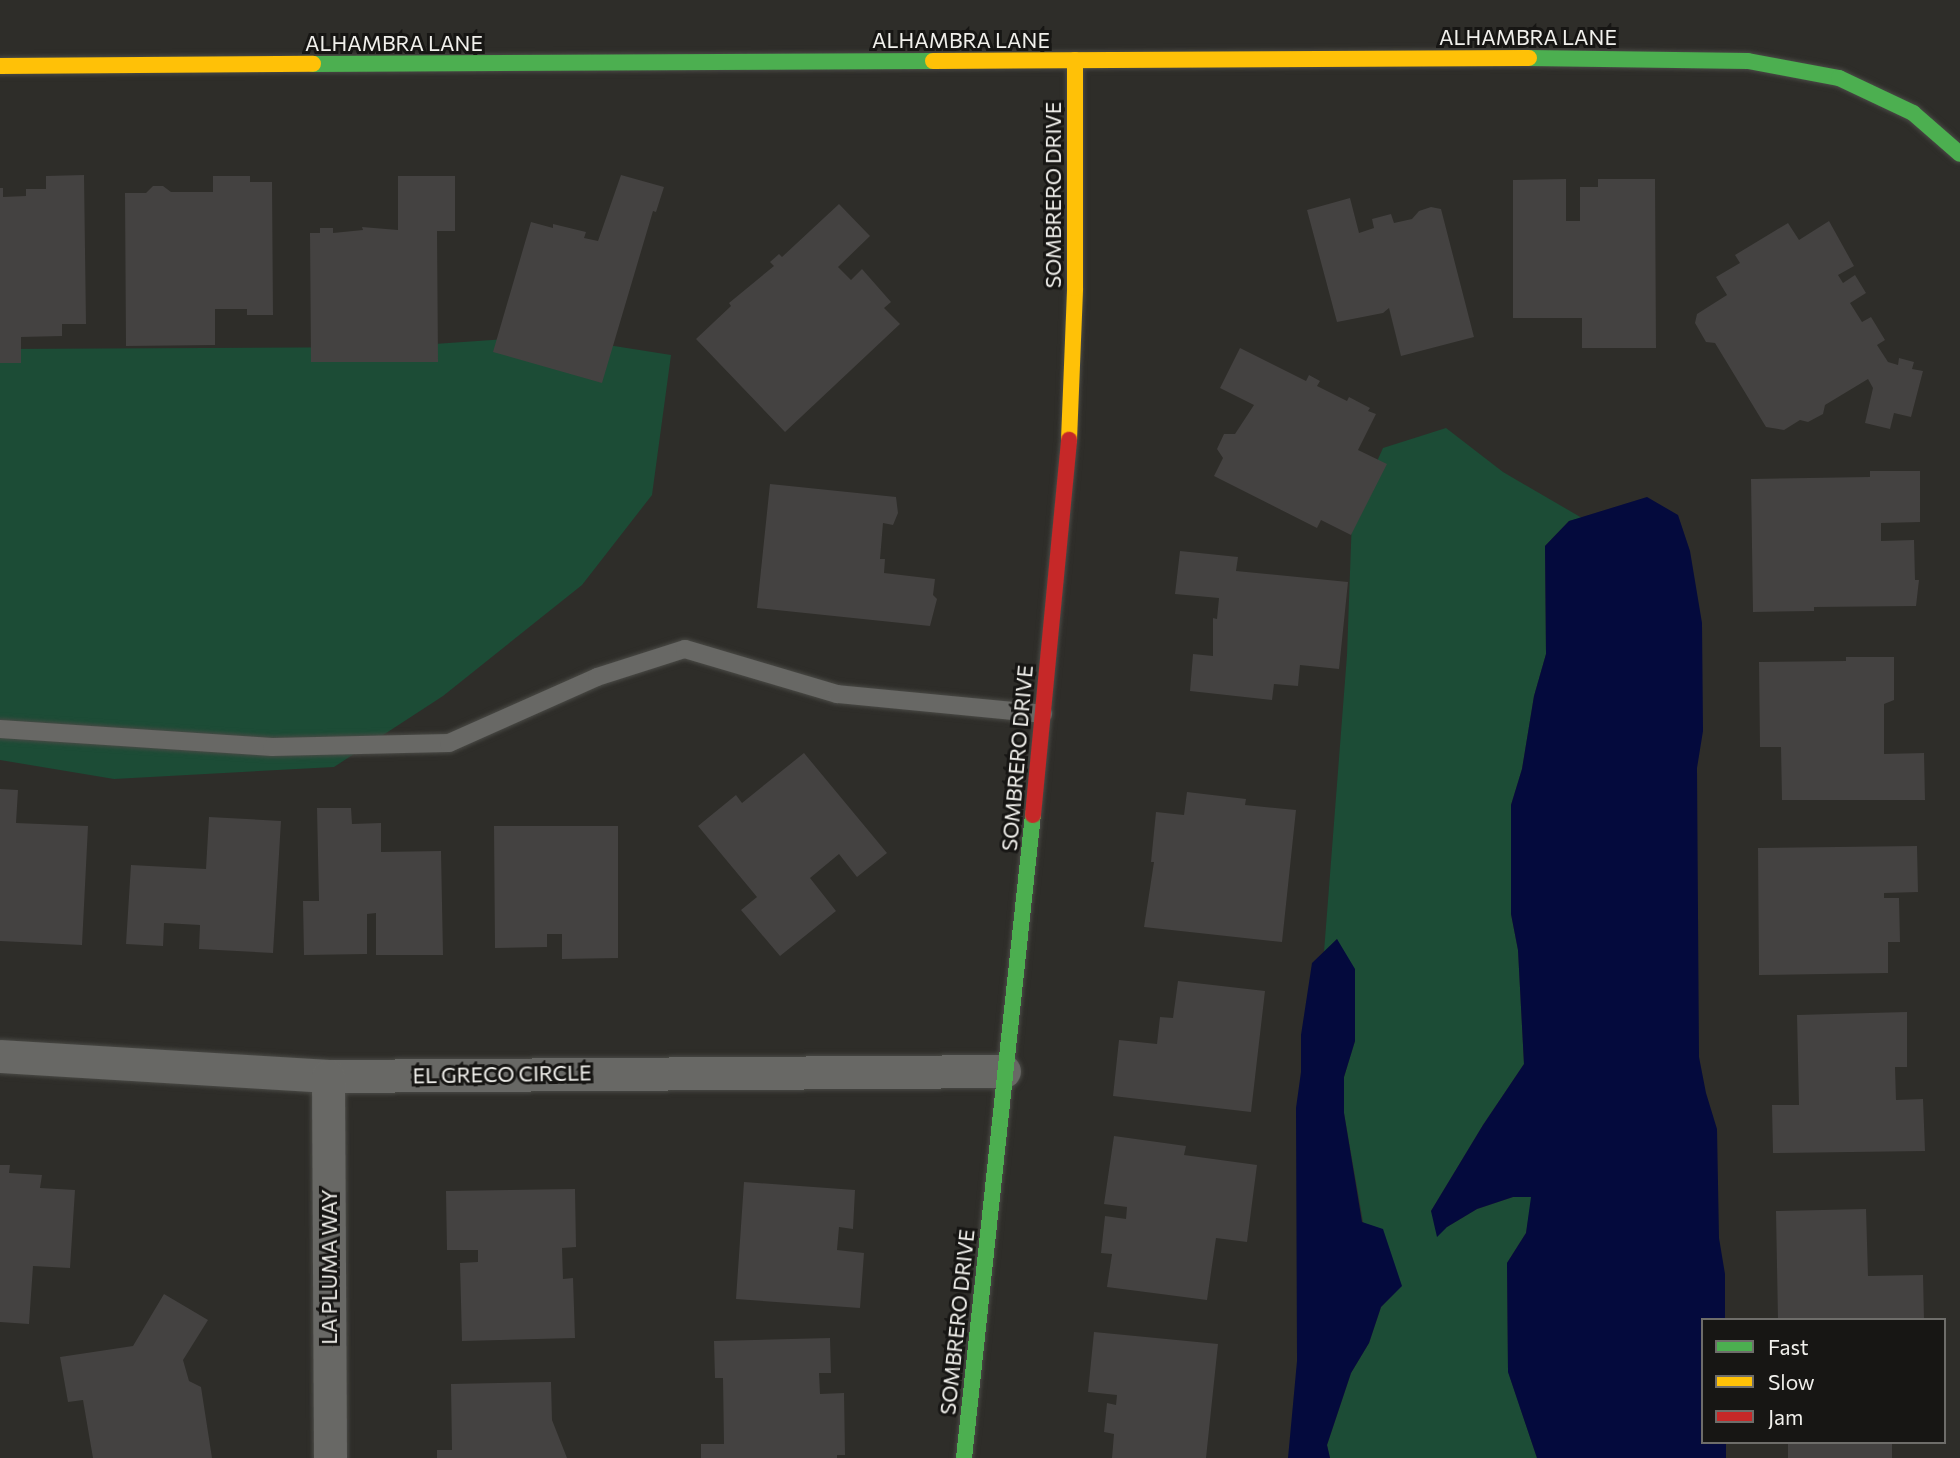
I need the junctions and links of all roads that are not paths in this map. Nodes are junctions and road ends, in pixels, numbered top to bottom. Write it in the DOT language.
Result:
graph roads {
  1 [pos="1074,60"];
  2 [pos="0,66"];
  3 [pos="1960,154"];
  4 [pos="1043,715"];
  5 [pos="0,729"];
  6 [pos="0,1056"];
  7 [pos="1004,1071"];
  8 [pos="328,1076"];
  9 [pos="330,1458"];
  10 [pos="964,1458"];
  1 -- 2 [label="street, ALHAMBRA LANE"];
  1 -- 3 [label="street, ALHAMBRA LANE"];
  1 -- 4 [label="street, SOMBRERO DRIVE"];
  4 -- 5 [label="lane"];
  4 -- 7 [label="street, SOMBRERO DRIVE"];
  6 -- 8 [label="street, EL GRECO CIRCLE"];
  7 -- 8 [label="street, EL GRECO CIRCLE"];
  7 -- 10 [label="street, SOMBRERO DRIVE"];
  8 -- 9 [label="street, LA PLUMA WAY"];
}
